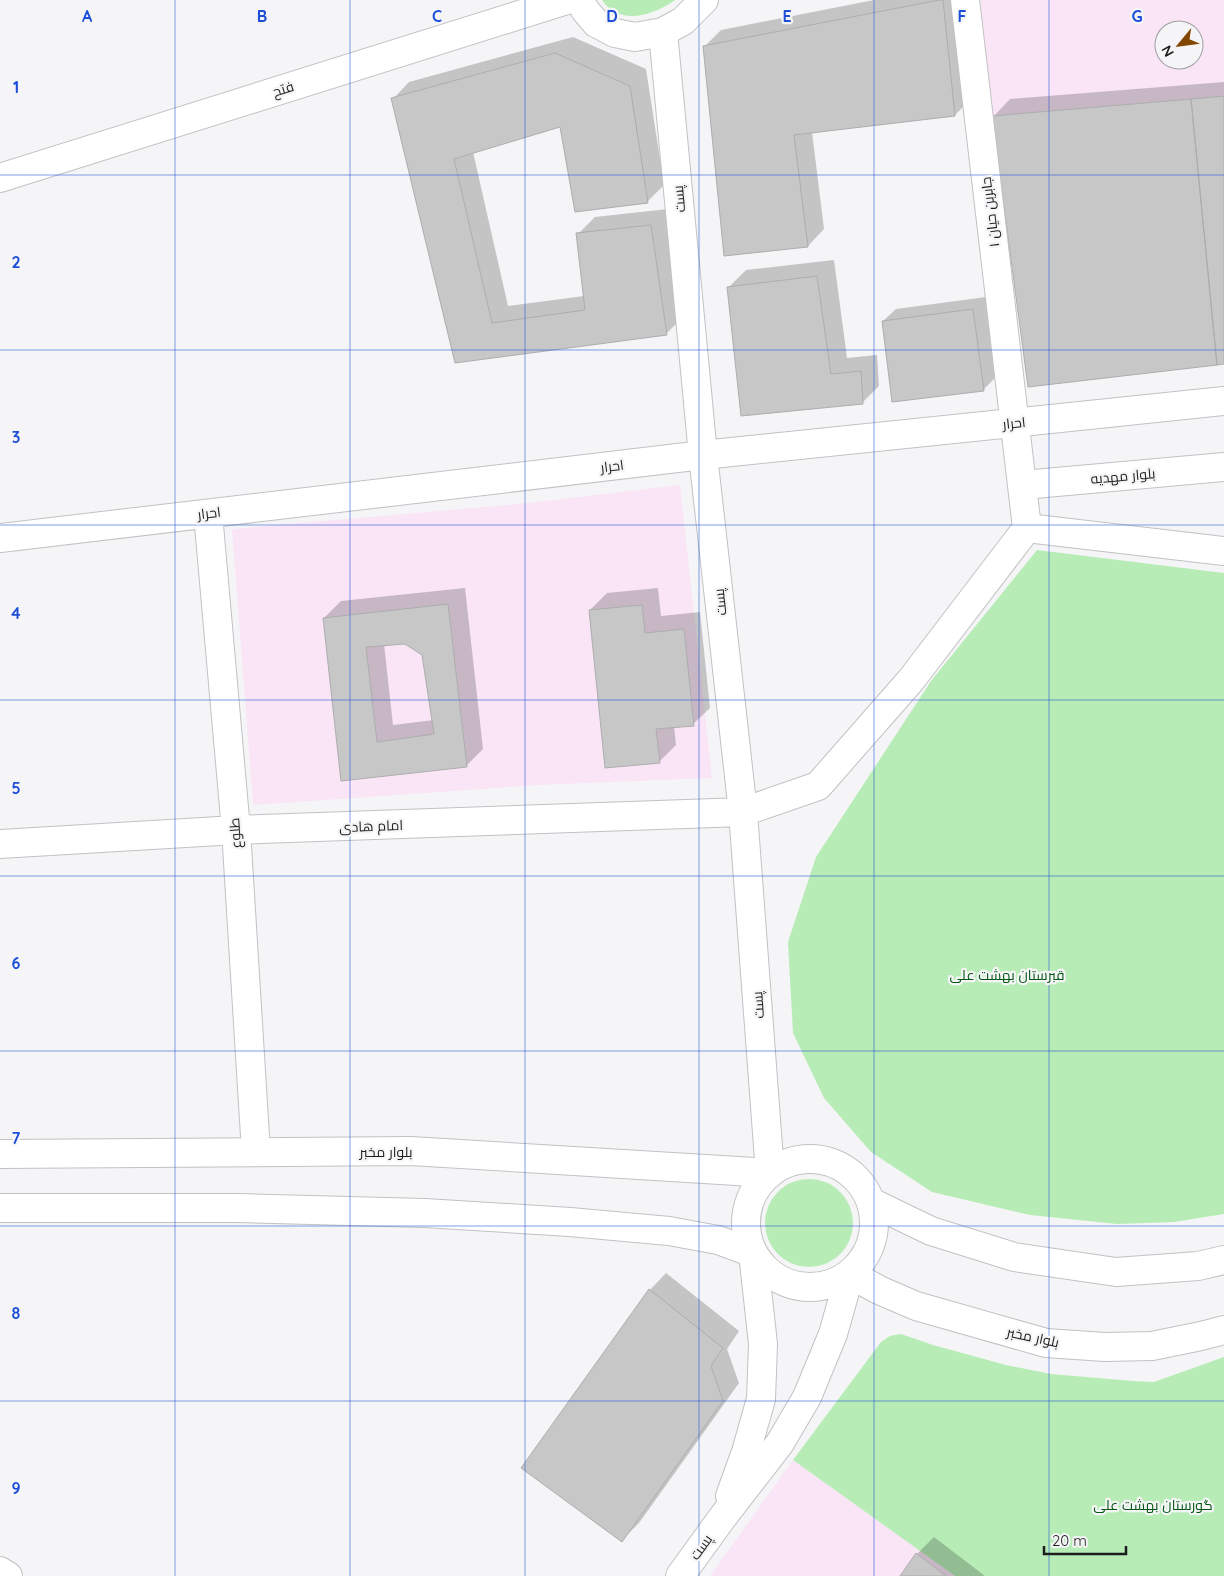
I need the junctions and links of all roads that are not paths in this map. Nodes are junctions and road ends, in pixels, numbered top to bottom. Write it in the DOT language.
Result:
graph roads {
  1 [pos="567,0"];
  2 [pos="580,0"];
  3 [pos="704,0"];
  4 [pos="965,0"];
  5 [pos="663,32"];
  6 [pos="0,178"];
  7 [pos="1224,401"];
  8 [pos="1014,423"];
  9 [pos="703,455"];
  10 [pos="1224,466"];
  11 [pos="1023,485"];
  12 [pos="208,514"];
  13 [pos="1027,528"];
  14 [pos="0,538"];
  15 [pos="1224,551"];
  16 [pos="743,812"];
  17 [pos="236,830"];
  18 [pos="0,844"];
  19 [pos="256,1152"];
  20 [pos="0,1154"];
  21 [pos="770,1173"];
  22 [pos="871,1202"];
  23 [pos="0,1208"];
  24 [pos="753,1253"];
  25 [pos="1224,1260"];
  26 [pos="850,1274"];
  27 [pos="1224,1330"];
  28 [pos="722,1518"];
  29 [pos="0,1571"];
  30 [pos="8,1576"];
  31 [pos="680,1576"];
  1 -- 6 [label="street, فتح"];
  2 -- 5 [label="street"];
  3 -- 5 [label="street"];
  4 -- 8 [label="street, جابربن حیان ۱"];
  5 -- 9 [label="street, پست"];
  7 -- 8 [label="street, احرار"];
  8 -- 9 [label="street, احرار"];
  8 -- 11 [label="street, جابربن حیان ۱"];
  9 -- 12 [label="street, احرار"];
  9 -- 16 [label="street, پست"];
  10 -- 11 [label="street, بلوار مهدیه"];
  11 -- 13 [label="street, جابربن حیان ۱"];
  12 -- 14 [label="street, احرار"];
  12 -- 17 [label="street, طلوع"];
  13 -- 15 [label="street"];
  13 -- 16 [label="street, امام هادی"];
  16 -- 17 [label="street, امام هادی"];
  16 -- 21 [label="street, پست"];
  17 -- 18 [label="street, امام هادی"];
  17 -- 19 [label="street, طلوع"];
  19 -- 20 [label="street, بلوار مخبر"];
  19 -- 21 [label="street, بلوار مخبر"];
  21 -- 22 [label="street"];
  21 -- 24 [label="street"];
  22 -- 25 [label="street"];
  22 -- 26 [label="street"];
  23 -- 24 [label="street"];
  24 -- 26 [label="street"];
  24 -- 28 [label="street"];
  26 -- 27 [label="street, بلوار مخبر"];
  26 -- 28 [label="street"];
  28 -- 31 [label="street, پست"];
  29 -- 30 [label="street"];
}
